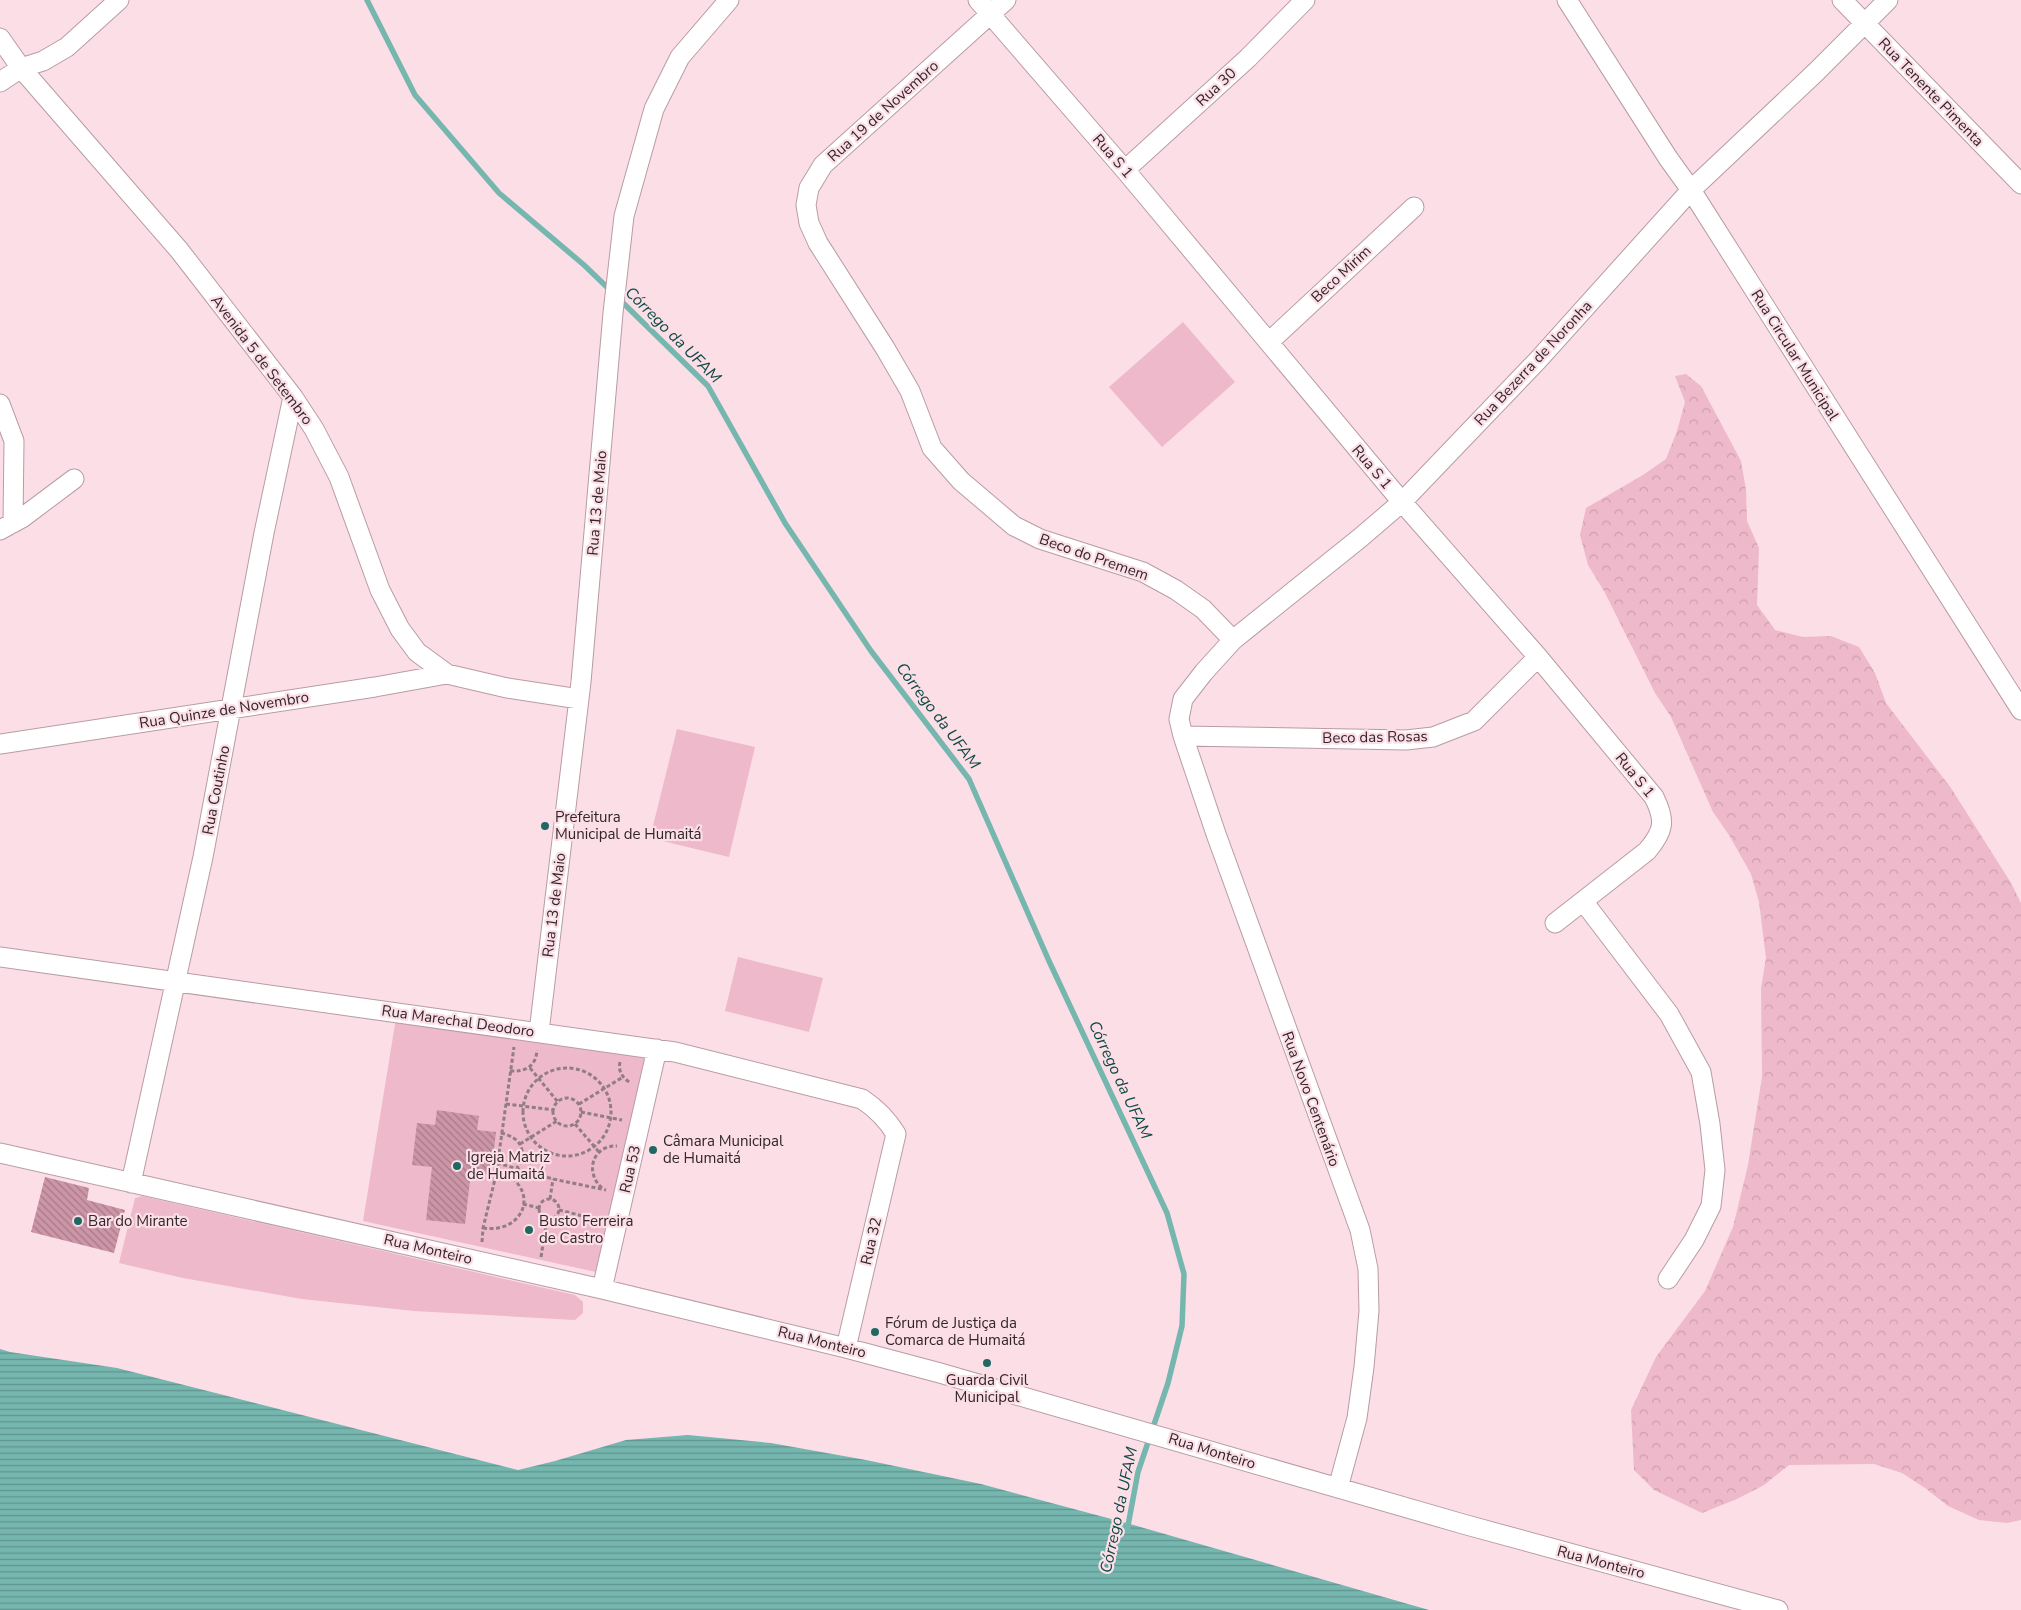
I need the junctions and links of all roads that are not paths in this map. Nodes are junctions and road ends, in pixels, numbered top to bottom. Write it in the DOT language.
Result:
graph roads {
  1 [pos="119,0"];
  2 [pos="729,0"];
  3 [pos="978,0"];
  4 [pos="1006,0"];
  5 [pos="1305,0"];
  6 [pos="1567,0"];
  7 [pos="1842,0"];
  8 [pos="1888,0"];
  9 [pos="991,15"];
  10 [pos="1865,24"];
  11 [pos="0,38"];
  12 [pos="21,68"];
  13 [pos="0,82"];
  14 [pos="1125,170"];
  15 [pos="2021,184"];
  16 [pos="1691,190"];
  17 [pos="1414,207"];
  18 [pos="818,243"];
  19 [pos="1269,342"];
  20 [pos="293,397"];
  21 [pos="0,404"];
  22 [pos="74,480"];
  23 [pos="1402,502"];
  24 [pos="7,526"];
  25 [pos="1233,640"];
  26 [pos="1538,657"];
  27 [pos="447,674"];
  28 [pos="580,699"];
  29 [pos="231,709"];
  30 [pos="2021,710"];
  31 [pos="1181,728"];
  32 [pos="0,744"];
  33 [pos="1583,901"];
  34 [pos="1555,923"];
  35 [pos="0,957"];
  36 [pos="175,982"];
  37 [pos="538,1032"];
  38 [pos="657,1049"];
  39 [pos="896,1134"];
  40 [pos="0,1153"];
  41 [pos="131,1182"];
  42 [pos="1668,1279"];
  43 [pos="602,1289"];
  44 [pos="846,1348"];
  45 [pos="1338,1488"];
  46 [pos="1778,1610"];
  1 -- 12 [label="street"];
  2 -- 28 [label="street, Rua 13 de Maio"];
  3 -- 9 [label="street, Rua S 1"];
  4 -- 9 [label="street, Rua 19 de Novembro"];
  5 -- 14 [label="street, Rua 30"];
  6 -- 16 [label="street, Rua Circular Municipal"];
  7 -- 10 [label="street, Rua Tenente Pimenta"];
  8 -- 10 [label="street, Rua Bezerra de Noronha"];
  9 -- 14 [label="street, Rua S 1"];
  9 -- 18 [label="street, Rua 19 de Novembro"];
  10 -- 15 [label="street, Rua Tenente Pimenta"];
  10 -- 16 [label="street, Rua Bezerra de Noronha"];
  11 -- 12 [label="street, Avenida 5 de Setembro"];
  12 -- 13 [label="street"];
  12 -- 20 [label="street, Avenida 5 de Setembro"];
  14 -- 19 [label="street, Rua S 1"];
  16 -- 23 [label="street, Rua Bezerra de Noronha"];
  16 -- 30 [label="street, Rua Circular Municipal"];
  17 -- 19 [label="street, Beco Mirim"];
  18 -- 25 [label="street, Beco do Premem"];
  19 -- 23 [label="street, Rua S 1"];
  20 -- 27 [label="street, Avenida 5 de Setembro"];
  20 -- 29 [label="street, Rua Coutinho"];
  21 -- 24 [label="street"];
  22 -- 24 [label="street"];
  23 -- 25 [label="street, Rua Bezerra de Noronha"];
  23 -- 26 [label="street, Rua S 1"];
  25 -- 31 [label="street, Rua Bezerra de Noronha"];
  26 -- 31 [label="street, Beco das Rosas"];
  26 -- 33 [label="street, Rua S 1"];
  27 -- 28 [label="street, Avenida 5 de Setembro"];
  27 -- 29 [label="street, Rua Quinze de Novembro"];
  28 -- 37 [label="street, Rua 13 de Maio"];
  29 -- 32 [label="street, Rua Quinze de Novembro"];
  29 -- 36 [label="street, Rua Coutinho"];
  31 -- 45 [label="street, Rua Novo Centenário"];
  33 -- 34 [label="street, Rua S 1"];
  33 -- 42 [label="street"];
  35 -- 36 [label="street, Rua Marechal Deodoro"];
  36 -- 37 [label="street, Rua Marechal Deodoro"];
  36 -- 41 [label="street, Rua Coutinho"];
  37 -- 38 [label="street, Rua Marechal Deodoro"];
  38 -- 39 [label="street, Rua Marechal Deodoro"];
  38 -- 43 [label="street, Rua 53"];
  39 -- 44 [label="street, Rua 32"];
  40 -- 41 [label="street, Rua Monteiro"];
  41 -- 43 [label="street, Rua Monteiro"];
  43 -- 44 [label="street, Rua Monteiro"];
  44 -- 45 [label="street, Rua Monteiro"];
  45 -- 46 [label="street, Rua Monteiro"];
}
